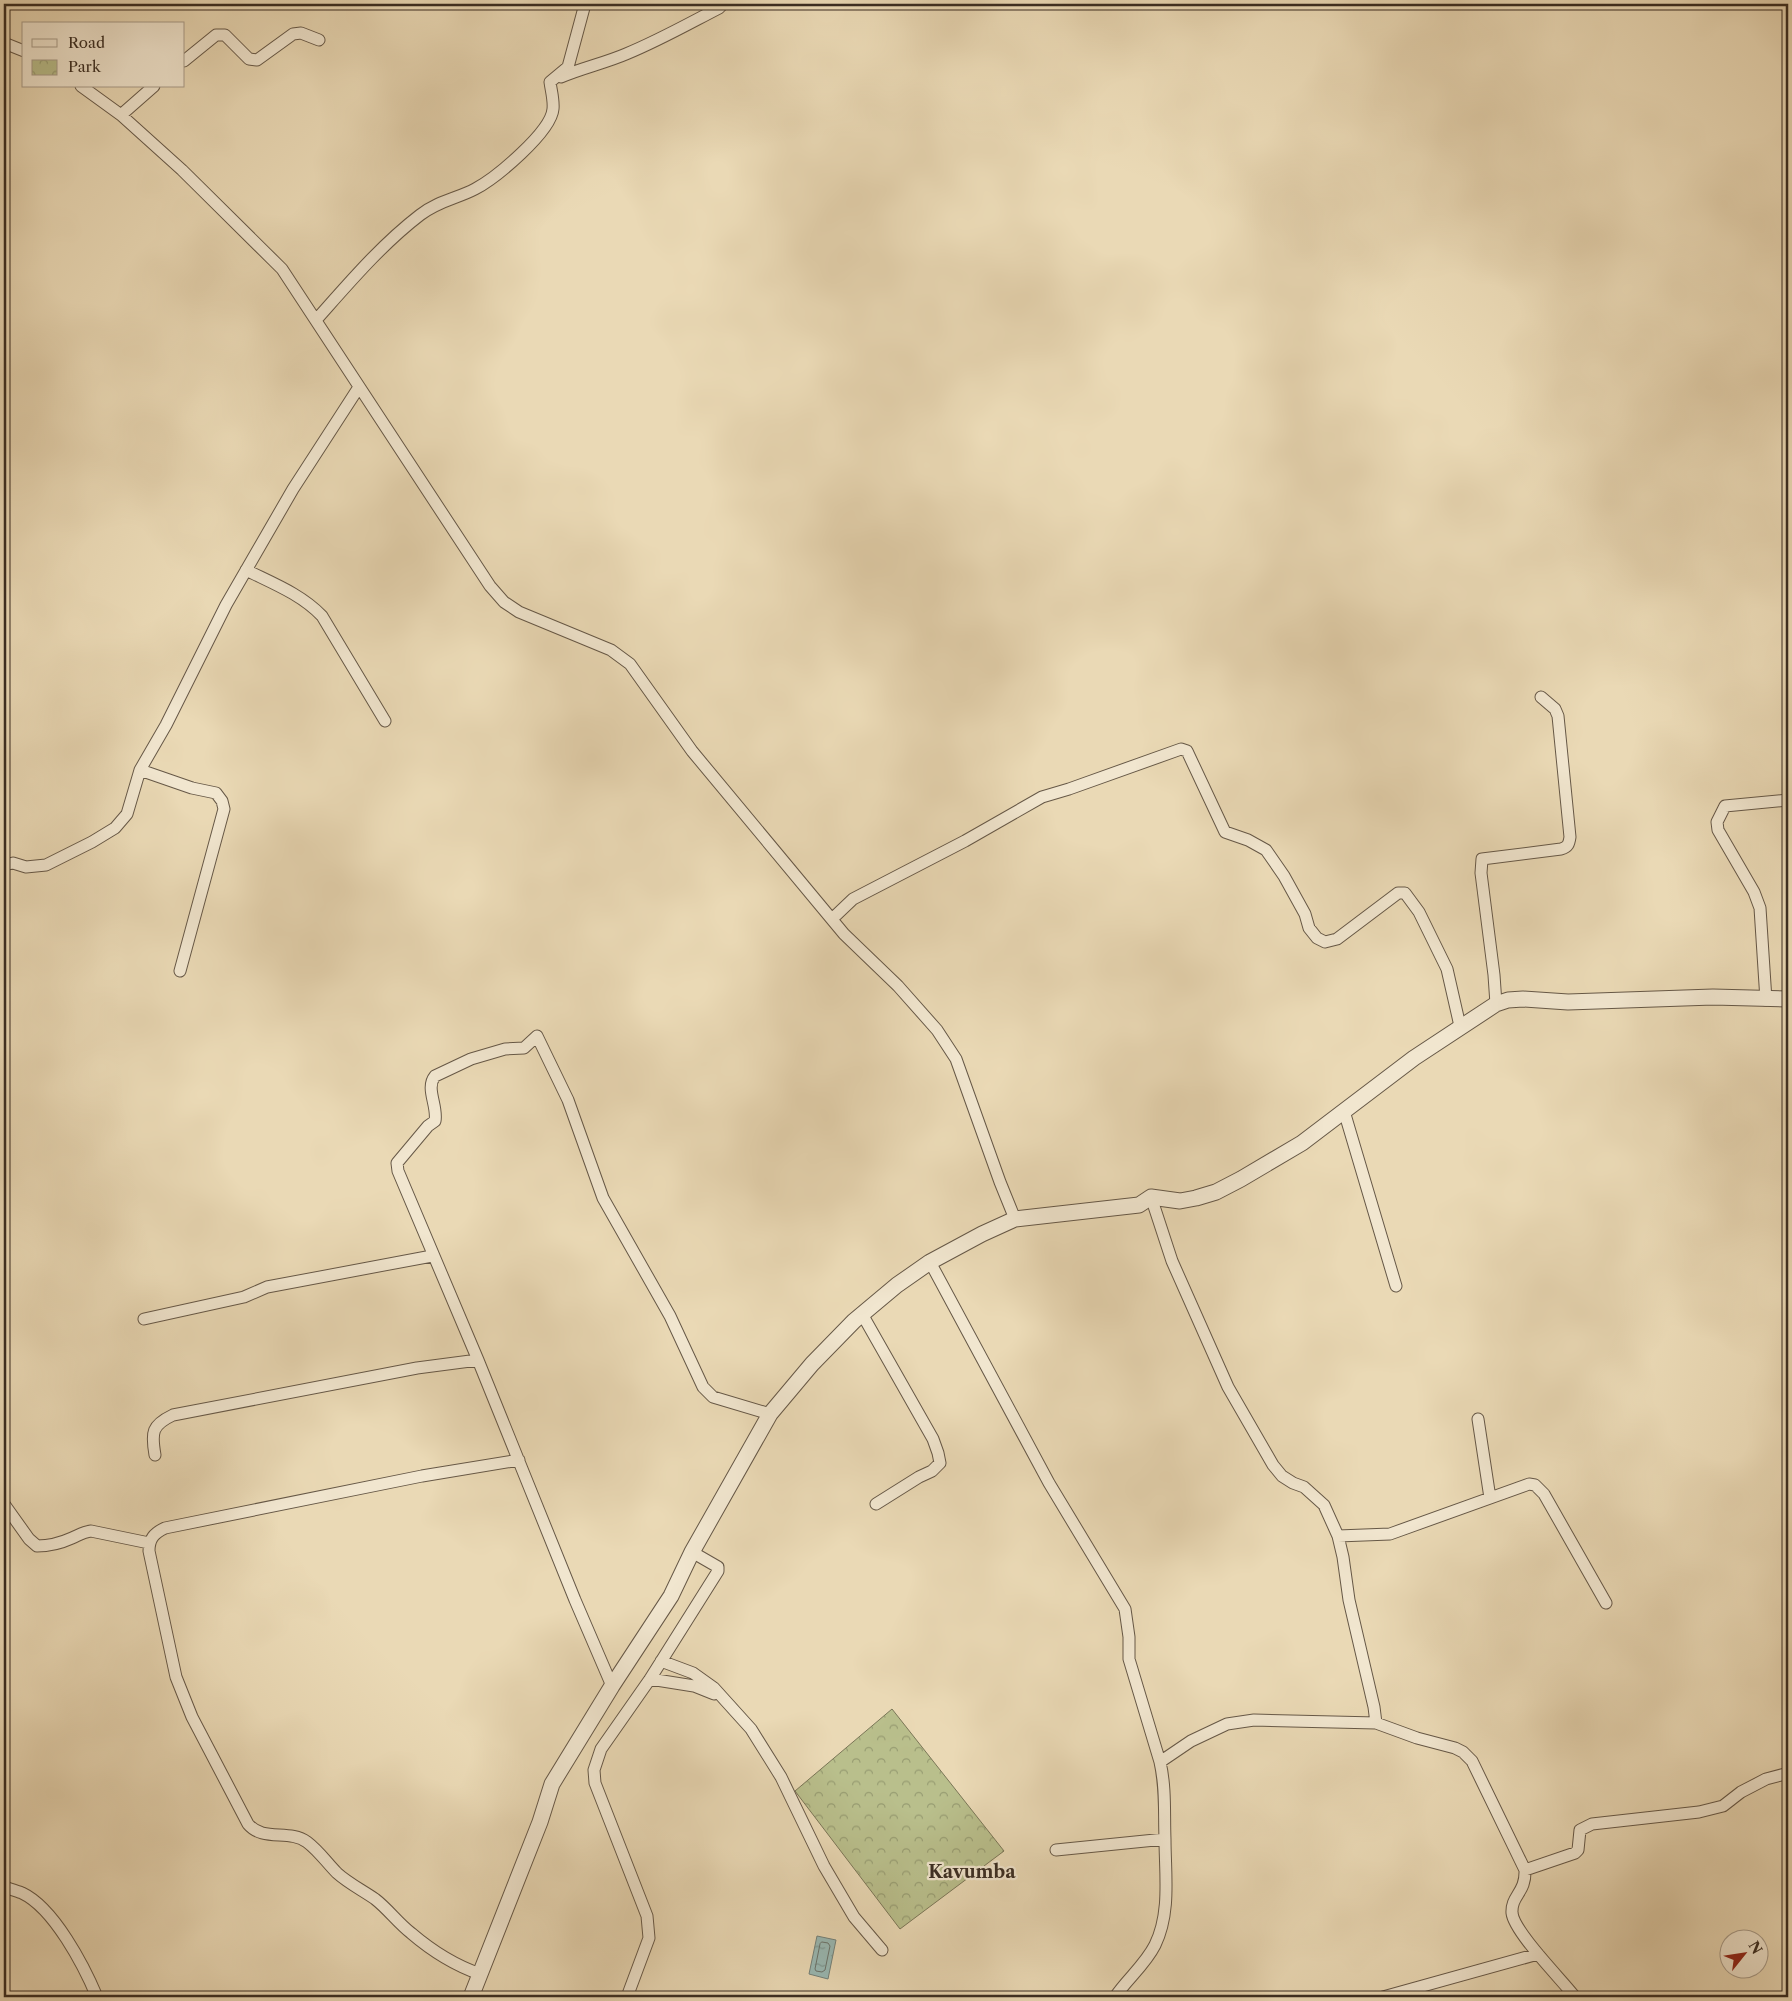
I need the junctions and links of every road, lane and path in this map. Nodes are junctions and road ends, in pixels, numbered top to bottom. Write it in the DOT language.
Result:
graph roads {
  1 [pos="585,4"];
  2 [pos="723,4"];
  3 [pos="319,40"];
  4 [pos="4,43"];
  5 [pos="22,50"];
  6 [pos="185,60"];
  7 [pos="550,82"];
  8 [pos="84,88"];
  9 [pos="152,88"];
  10 [pos="121,115"];
  11 [pos="316,320"];
  12 [pos="359,387"];
  13 [pos="246,570"];
  14 [pos="1541,697"];
  15 [pos="385,721"];
  16 [pos="140,770"];
  17 [pos="1788,800"];
  18 [pos="4,865"];
  19 [pos="832,919"];
  20 [pos="180,971"];
  21 [pos="1788,999"];
  22 [pos="1766,1000"];
  23 [pos="1496,1004"];
  24 [pos="1460,1026"];
  25 [pos="1344,1110"];
  26 [pos="1151,1197"];
  27 [pos="1015,1219"];
  28 [pos="432,1256"];
  29 [pos="930,1262"];
  30 [pos="1396,1286"];
  31 [pos="862,1314"];
  32 [pos="144,1319"];
  33 [pos="478,1360"];
  34 [pos="770,1414"];
  35 [pos="1478,1420"];
  36 [pos="155,1455"];
  37 [pos="519,1460"];
  38 [pos="1490,1498"];
  39 [pos="4,1504"];
  40 [pos="876,1504"];
  41 [pos="1338,1536"];
  42 [pos="149,1543"];
  43 [pos="692,1552"];
  44 [pos="1606,1603"];
  45 [pos="662,1661"];
  46 [pos="650,1679"];
  47 [pos="612,1686"];
  48 [pos="725,1699"];
  49 [pos="1376,1723"];
  50 [pos="1160,1762"];
  51 [pos="1785,1774"];
  52 [pos="1164,1839"];
  53 [pos="1056,1850"];
  54 [pos="1525,1870"];
  55 [pos="4,1887"];
  56 [pos="882,1950"];
  57 [pos="1538,1954"];
  58 [pos="480,1974"];
  59 [pos="97,1997"];
  60 [pos="471,1997"];
  61 [pos="626,1997"];
  62 [pos="1115,1997"];
  63 [pos="1382,1997"];
  64 [pos="1575,1997"];
  1 -- 7 [label="street"];
  2 -- 7 [label="street"];
  3 -- 6 [label="street"];
  4 -- 5 [label="street"];
  7 -- 11 [label="street"];
  8 -- 10 [label="street"];
  9 -- 10 [label="street"];
  10 -- 11 [label="street"];
  11 -- 12 [label="street"];
  12 -- 13 [label="street"];
  12 -- 19 [label="street"];
  13 -- 15 [label="street"];
  13 -- 16 [label="street"];
  14 -- 23 [label="street"];
  16 -- 18 [label="street"];
  16 -- 20 [label="street"];
  17 -- 22 [label="street"];
  19 -- 24 [label="street"];
  19 -- 27 [label="street"];
  21 -- 22 [label="street"];
  22 -- 23 [label="street"];
  23 -- 24 [label="street"];
  24 -- 25 [label="street"];
  25 -- 26 [label="street"];
  25 -- 30 [label="street"];
  26 -- 27 [label="street"];
  26 -- 41 [label="street"];
  27 -- 29 [label="street"];
  28 -- 32 [label="street"];
  28 -- 33 [label="street"];
  28 -- 34 [label="street"];
  29 -- 31 [label="street"];
  29 -- 50 [label="street"];
  31 -- 34 [label="street"];
  31 -- 40 [label="street"];
  33 -- 36 [label="street"];
  33 -- 37 [label="street"];
  34 -- 43 [label="street"];
  35 -- 38 [label="street"];
  37 -- 42 [label="street"];
  37 -- 47 [label="street"];
  38 -- 41 [label="street"];
  38 -- 44 [label="street"];
  39 -- 42 [label="street"];
  41 -- 49 [label="street"];
  42 -- 58 [label="street"];
  43 -- 45 [label="street"];
  43 -- 47 [label="street"];
  45 -- 46 [label="street"];
  45 -- 48 [label="street"];
  46 -- 48 [label="street"];
  46 -- 61 [label="street"];
  47 -- 58 [label="street"];
  48 -- 56 [label="street"];
  49 -- 50 [label="street"];
  49 -- 54 [label="street"];
  50 -- 52 [label="street"];
  51 -- 54 [label="street"];
  52 -- 53 [label="street"];
  52 -- 62 [label="street"];
  54 -- 57 [label="street"];
  55 -- 59 [label="street"];
  57 -- 63 [label="street"];
  57 -- 64 [label="street"];
  58 -- 60 [label="street"];
}
